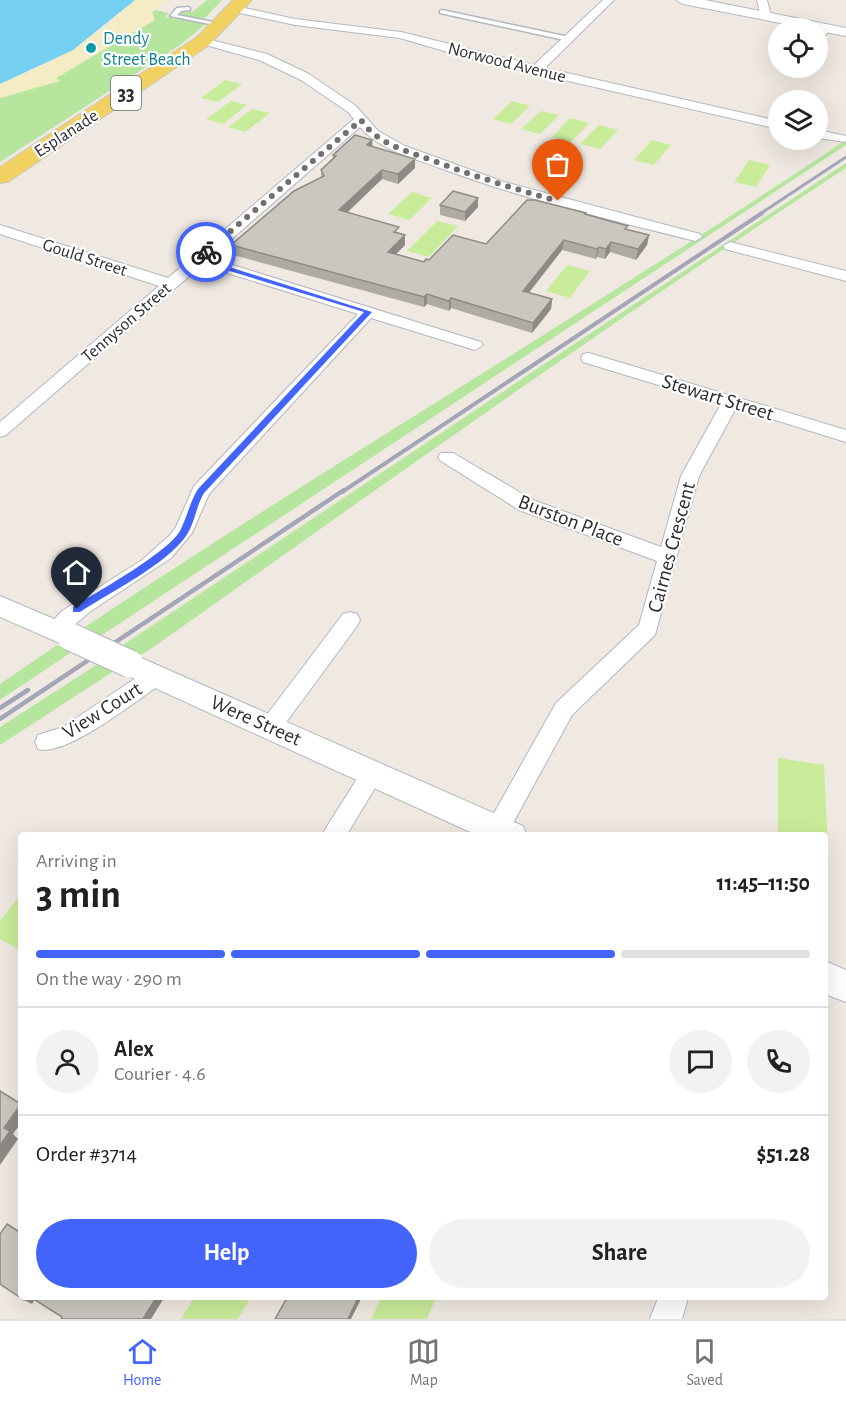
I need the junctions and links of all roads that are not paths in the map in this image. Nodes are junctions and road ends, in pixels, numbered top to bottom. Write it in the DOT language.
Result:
graph roads {
  1 [pos="609,0"];
  2 [pos="683,0"];
  3 [pos="762,0"];
  4 [pos="239,5"];
  5 [pos="188,9"];
  6 [pos="442,12"];
  7 [pos="765,16"];
  8 [pos="772,18"];
  9 [pos="210,22"];
  10 [pos="846,32"];
  11 [pos="828,33"];
  12 [pos="569,39"];
  13 [pos="203,41"];
  14 [pos="536,70"];
  15 [pos="361,120"];
  16 [pos="768,123"];
  17 [pos="828,136"];
  18 [pos="843,140"];
  19 [pos="0,177"];
  20 [pos="0,230"];
  21 [pos="695,237"];
  22 [pos="730,246"];
  23 [pos="199,259"];
  24 [pos="846,276"];
  25 [pos="170,284"];
  26 [pos="369,312"];
  27 [pos="475,345"];
  28 [pos="589,358"];
  29 [pos="731,401"];
  30 [pos="0,431"];
  31 [pos="846,436"];
  32 [pos="447,457"];
  33 [pos="668,557"];
  34 [pos="0,606"];
  35 [pos="350,620"];
  36 [pos="63,633"];
  37 [pos="157,675"];
  38 [pos="272,726"];
  39 [pos="46,742"];
  40 [pos="373,772"];
  41 [pos="336,832"];
  42 [pos="504,832"];
  43 [pos="828,978"];
  44 [pos="846,986"];
  45 [pos="672,1300"];
  46 [pos="666,1319"];
  1 -- 12 [label="street"];
  2 -- 7 [label="street"];
  3 -- 7 [label="street"];
  4 -- 13 [label="main road, Esplanade / 33"];
  4 -- 14 [label="street, Norwood Avenue"];
  5 -- 9 [label="lane"];
  6 -- 12 [label="lane"];
  7 -- 8 [label="street"];
  10 -- 11 [label="street"];
  12 -- 14 [label="street"];
  13 -- 15 [label="street"];
  13 -- 19 [label="main road, Esplanade / 33"];
  14 -- 16 [label="street, Norwood Avenue"];
  15 -- 21 [label="street"];
  15 -- 23 [label="street, Tennyson Street"];
  17 -- 18 [label="street"];
  20 -- 25 [label="street, Gould Street"];
  22 -- 24 [label="street"];
  23 -- 25 [label="street, Tennyson Street"];
  23 -- 26 [label="street"];
  25 -- 30 [label="street, Tennyson Street"];
  26 -- 27 [label="street"];
  26 -- 36 [label="street"];
  28 -- 29 [label="street, Stewart Street"];
  29 -- 31 [label="street, Stewart Street"];
  29 -- 33 [label="street, Cairnes Crescent"];
  32 -- 33 [label="street, Burston Place"];
  33 -- 42 [label="street, Cairnes Crescent"];
  34 -- 36 [label="street, Were Street"];
  35 -- 38 [label="street"];
  36 -- 37 [label="street, Were Street, bridge"];
  37 -- 38 [label="street, Were Street"];
  37 -- 39 [label="street, View Court"];
  38 -- 40 [label="street, Were Street"];
  40 -- 41 [label="street"];
  40 -- 42 [label="street, Were Street"];
  43 -- 44 [label="street"];
  45 -- 46 [label="street"];
}
